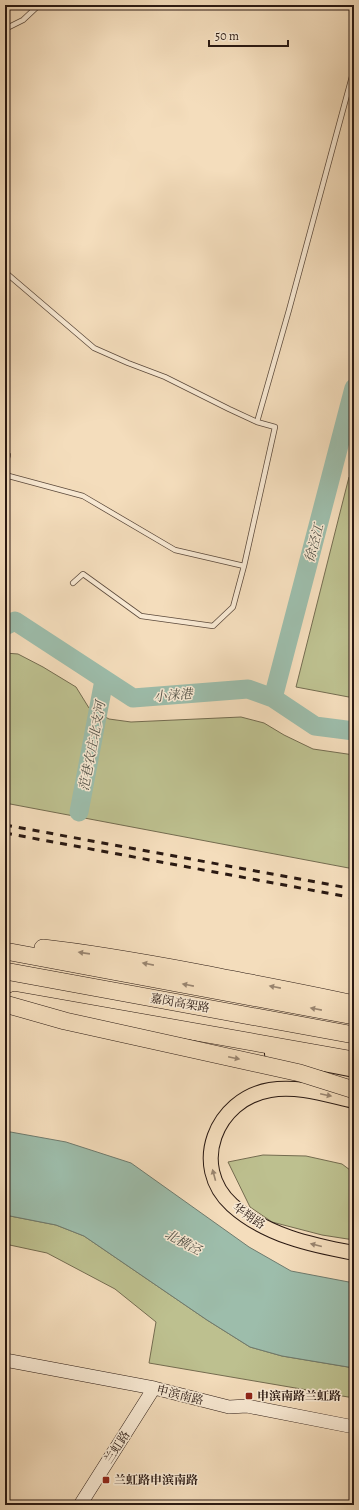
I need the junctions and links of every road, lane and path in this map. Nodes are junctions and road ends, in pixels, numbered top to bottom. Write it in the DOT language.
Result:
graph roads {
  1 [pos="39,5"];
  2 [pos="342,5"];
  3 [pos="354,8"];
  4 [pos="5,29"];
  5 [pos="354,69"];
  6 [pos="5,272"];
  7 [pos="257,422"];
  8 [pos="5,454"];
  9 [pos="5,465"];
  10 [pos="5,475"];
  11 [pos="244,566"];
  12 [pos="73,583"];
  13 [pos="5,945"];
  14 [pos="5,951"];
  15 [pos="5,971"];
  16 [pos="5,1001"];
  17 [pos="354,1004"];
  18 [pos="5,1010"];
  19 [pos="55,1011"];
  20 [pos="354,1016"];
  21 [pos="354,1028"];
  22 [pos="354,1035"];
  23 [pos="354,1060"];
  24 [pos="354,1070"];
  25 [pos="354,1090"];
  26 [pos="354,1101"];
  27 [pos="354,1254"];
  28 [pos="5,1360"];
  29 [pos="154,1388"];
  30 [pos="354,1427"];
  31 [pos="80,1505"];
  1 -- 4 [label="lane"];
  2 -- 3 [label="lane"];
  5 -- 7 [label="lane"];
  6 -- 7 [label="lane"];
  7 -- 11 [label="lane"];
  8 -- 9 [label="lane"];
  10 -- 11 [label="lane"];
  11 -- 12 [label="lane"];
  17 -- 13 [label="highway, one-way"];
  20 -- 14 [label="highway, one-way"];
  15 -- 21 [label="main road"];
  15 -- 22 [label="highway, 嘉闵高架路"];
  16 -- 19 [label="main road"];
  16 -- 23 [label="highway"];
  16 -- 25 [label="highway, one-way, bridge"];
  18 -- 19 [label="highway"];
  19 -- 24 [label="main road"];
  27 -- 26 [label="main road, 华翔路, one-way"];
  28 -- 29 [label="main road, 申滨南路"];
  29 -- 30 [label="main road, 申滨南路"];
  29 -- 31 [label="main road, 兰虹路"];
}
